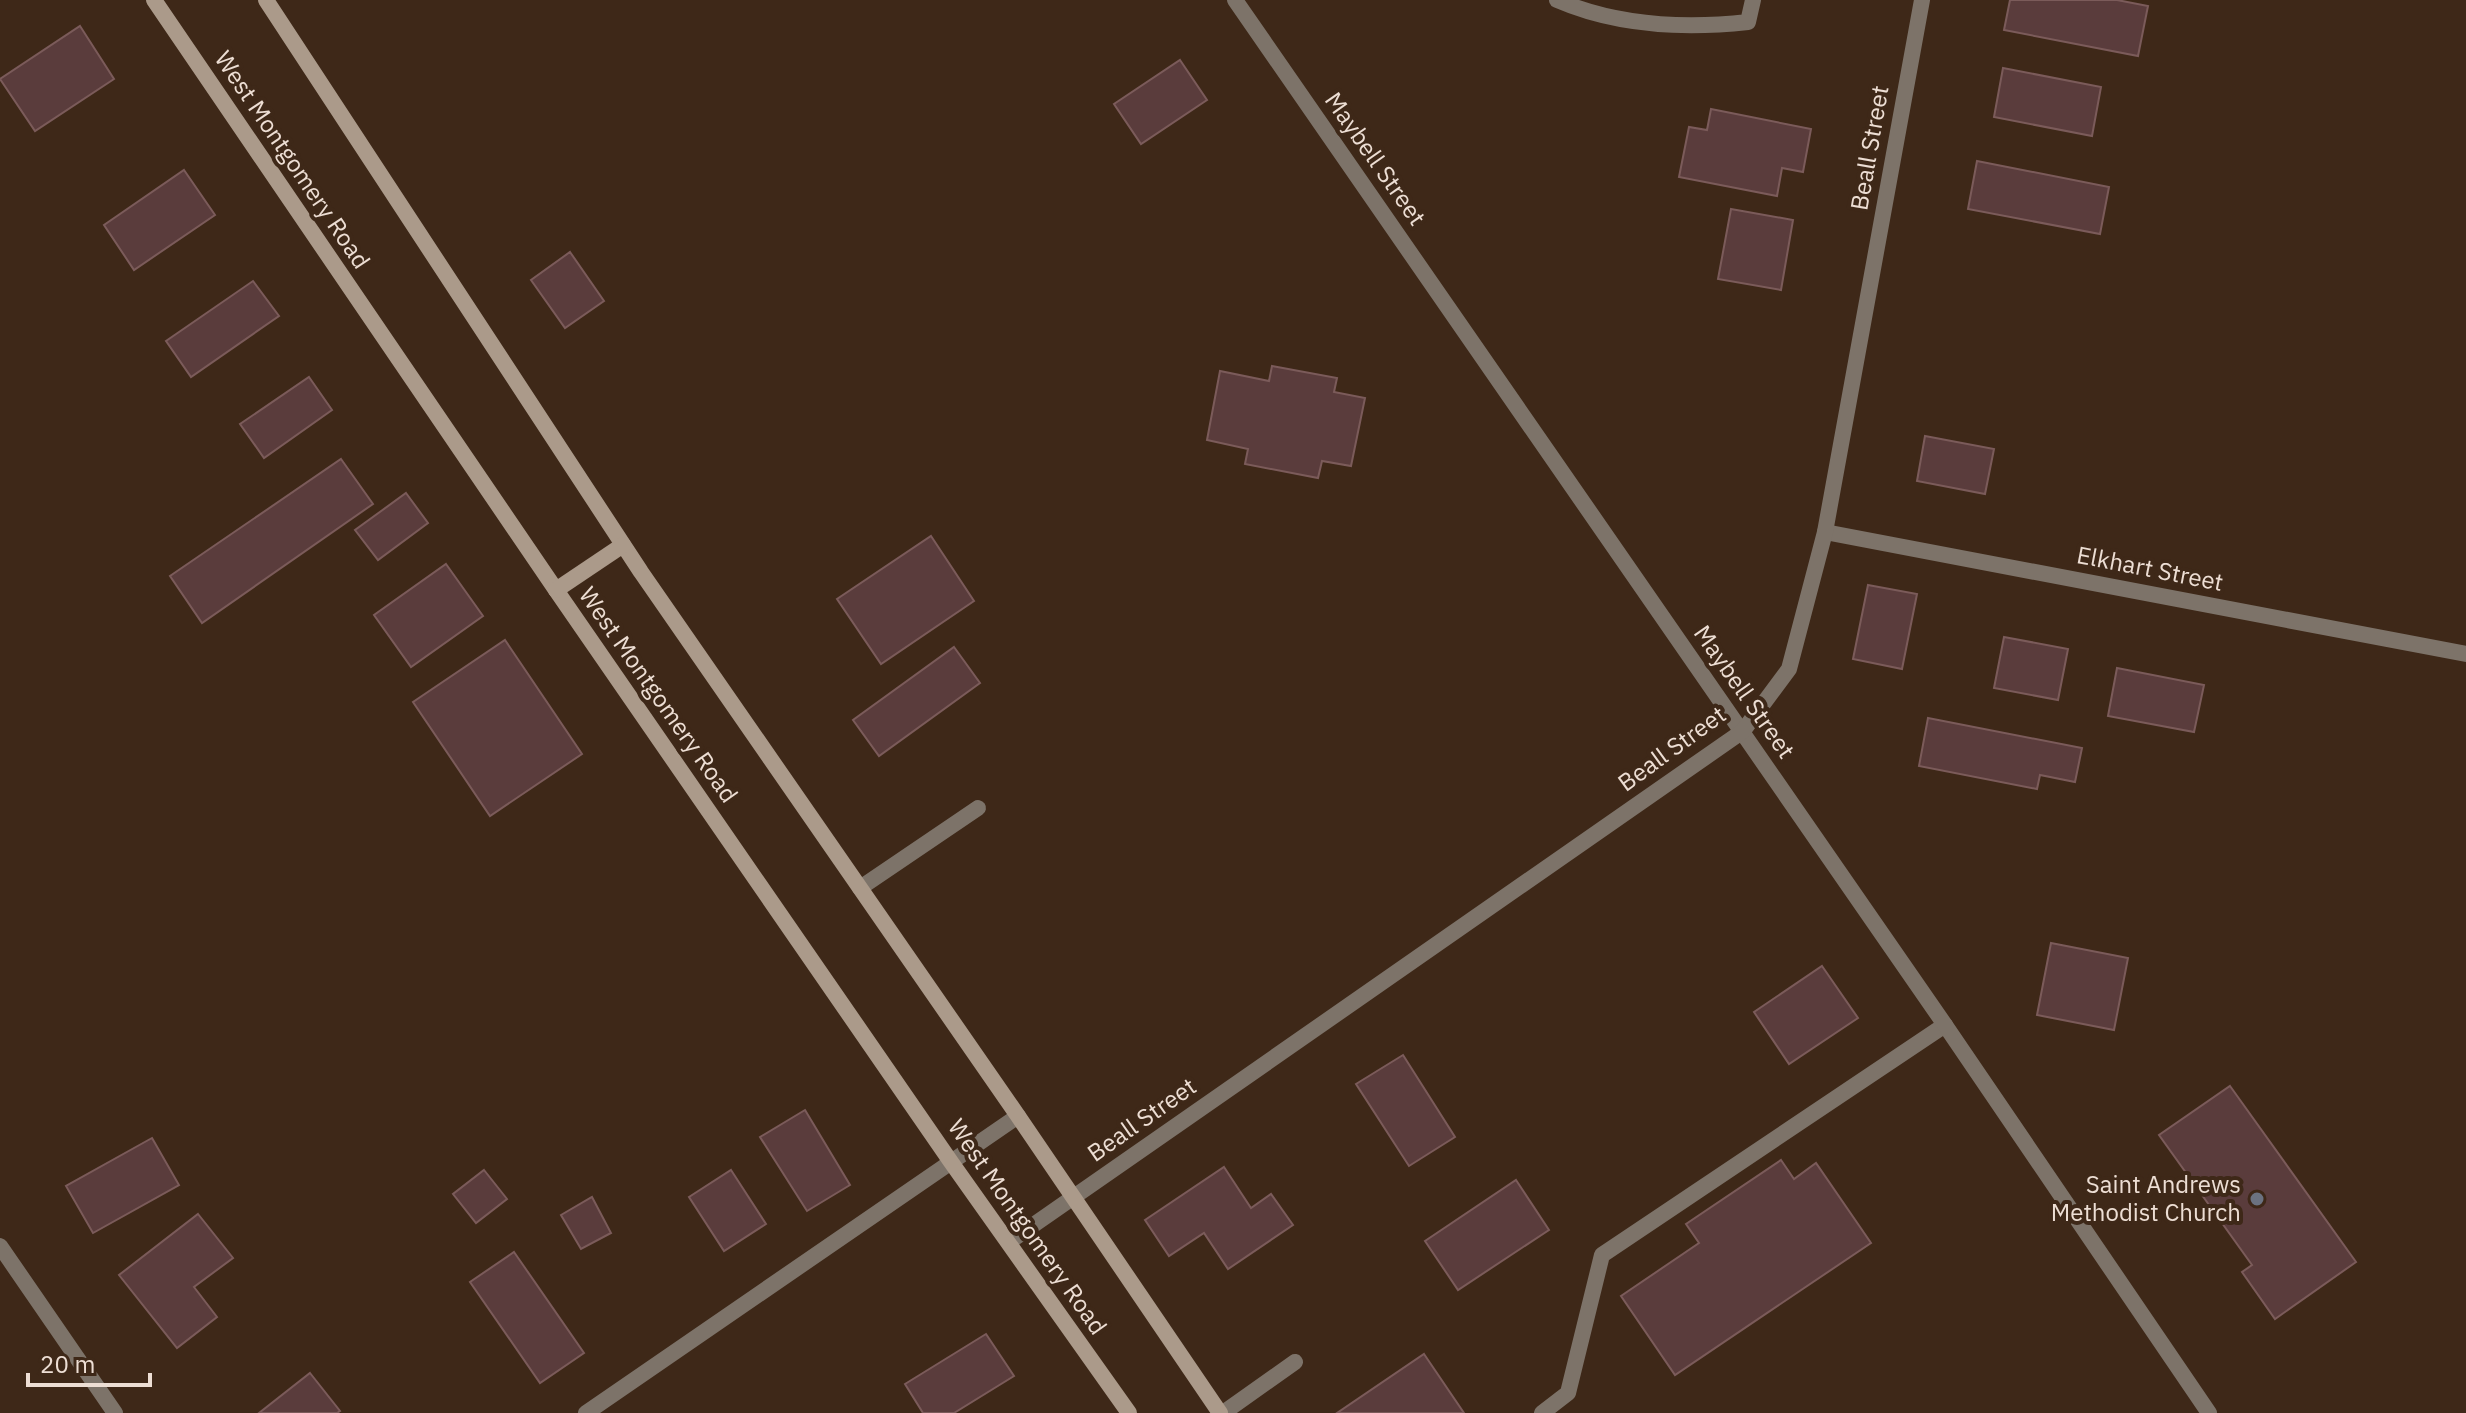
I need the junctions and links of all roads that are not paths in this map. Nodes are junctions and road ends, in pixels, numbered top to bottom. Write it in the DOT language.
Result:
graph roads {
  1 [pos="154,0"];
  2 [pos="266,0"];
  3 [pos="1235,0"];
  4 [pos="1557,0"];
  5 [pos="1753,0"];
  6 [pos="1922,0"];
  7 [pos="1825,532"];
  8 [pos="623,545"];
  9 [pos="556,590"];
  10 [pos="2466,654"];
  11 [pos="1743,731"];
  12 [pos="978,808"];
  13 [pos="860,888"];
  14 [pos="1945,1025"];
  15 [pos="1018,1116"];
  16 [pos="951,1162"];
  17 [pos="1073,1197"];
  18 [pos="1009,1242"];
  19 [pos="0,1246"];
  20 [pos="1295,1362"];
  21 [pos="115,1413"];
  22 [pos="586,1413"];
  23 [pos="1129,1413"];
  24 [pos="1221,1413"];
  25 [pos="1542,1413"];
  26 [pos="2209,1413"];
  1 -- 9 [label="main road, West Montgomery Road"];
  2 -- 8 [label="main road"];
  3 -- 11 [label="street, Maybell Street"];
  4 -- 5 [label="street"];
  6 -- 7 [label="street, Beall Street"];
  7 -- 10 [label="street, Elkhart Street"];
  7 -- 11 [label="street, Beall Street"];
  8 -- 9 [label="main road"];
  8 -- 13 [label="main road"];
  9 -- 16 [label="main road, West Montgomery Road"];
  11 -- 14 [label="street, Maybell Street"];
  11 -- 17 [label="street, Beall Street"];
  12 -- 13 [label="street"];
  13 -- 15 [label="main road"];
  14 -- 25 [label="street"];
  14 -- 26 [label="street, Maybell Street"];
  15 -- 16 [label="street"];
  15 -- 17 [label="main road"];
  16 -- 18 [label="main road, West Montgomery Road"];
  16 -- 22 [label="street"];
  17 -- 18 [label="street, Beall Street"];
  17 -- 24 [label="main road"];
  18 -- 23 [label="main road, West Montgomery Road"];
  19 -- 21 [label="street"];
  20 -- 24 [label="street"];
}
